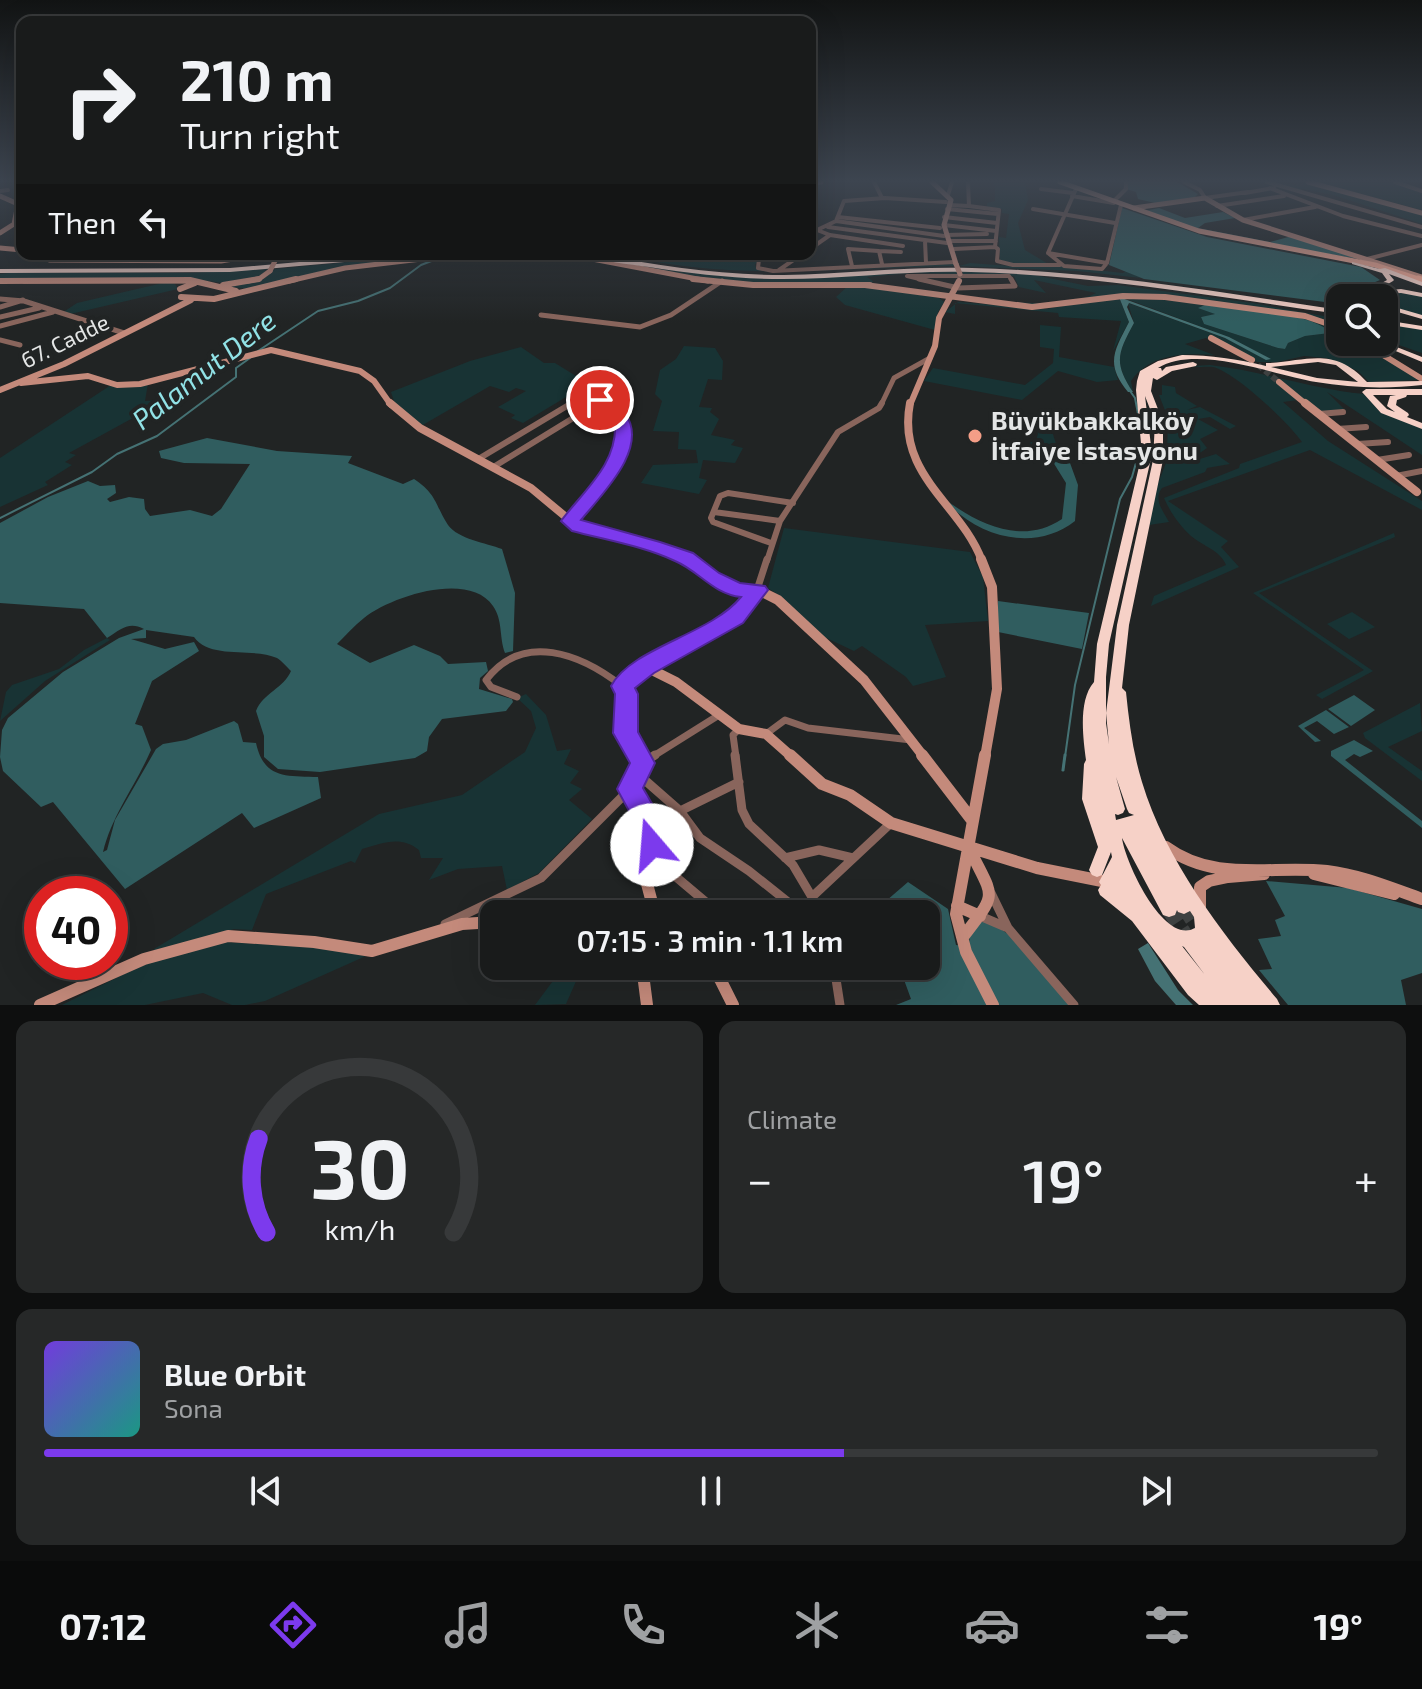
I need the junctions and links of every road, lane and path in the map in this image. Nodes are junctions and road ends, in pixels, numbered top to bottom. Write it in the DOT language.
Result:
graph roads {
  1 [pos="821,229"];
  2 [pos="840,229"];
  3 [pos="877,229"];
  4 [pos="889,229"];
  5 [pos="943,229"];
  6 [pos="968,229"];
  7 [pos="996,229"];
  8 [pos="1058,229"];
  9 [pos="1114,229"];
  10 [pos="1190,229"];
  11 [pos="1194,229"];
  12 [pos="1271,229"];
  13 [pos="996,232"];
  14 [pos="874,234"];
  15 [pos="830,235"];
  16 [pos="851,238"];
  17 [pos="905,238"];
  18 [pos="947,239"];
  19 [pos="925,241"];
  20 [pos="995,244"];
  21 [pos="816,245"];
  22 [pos="1422,245"];
  23 [pos="903,246"];
  24 [pos="848,249"];
  25 [pos="954,249"];
  26 [pos="879,251"];
  27 [pos="901,252"];
  28 [pos="1048,253"];
  29 [pos="270,260"];
  30 [pos="325,260"];
  31 [pos="333,260"];
  32 [pos="337,260"];
  33 [pos="415,260"];
  34 [pos="428,260"];
  35 [pos="590,260"];
  36 [pos="623,260"];
  37 [pos="629,260"];
  38 [pos="633,260"];
  39 [pos="638,260"];
  40 [pos="758,260"];
  41 [pos="793,260"];
  42 [pos="1367,260"];
  43 [pos="926,263"];
  44 [pos="956,263"];
  45 [pos="1107,263"];
  46 [pos="1354,263"];
  47 [pos="383,264"];
  48 [pos="882,264"];
  49 [pos="902,264"];
  50 [pos="1060,265"];
  51 [pos="852,266"];
  52 [pos="664,267"];
  53 [pos="266,268"];
  54 [pos="1397,268"];
  55 [pos="0,269"];
  56 [pos="777,271"];
  57 [pos="158,280"];
  58 [pos="1422,280"];
  59 [pos="0,281"];
  60 [pos="722,281"];
  61 [pos="959,281"];
  62 [pos="235,284"];
  63 [pos="1384,284"];
  64 [pos="210,285"];
  65 [pos="264,288"];
  66 [pos="229,290"];
  67 [pos="1206,291"];
  68 [pos="1398,291"];
  69 [pos="181,293"];
  70 [pos="1217,295"];
  71 [pos="1422,295"];
  72 [pos="221,296"];
  73 [pos="951,297"];
  74 [pos="204,298"];
  75 [pos="0,299"];
  76 [pos="23,300"];
  77 [pos="0,307"];
  78 [pos="41,307"];
  79 [pos="1326,307"];
  80 [pos="1326,309"];
  81 [pos="1326,309"];
  82 [pos="1326,310"];
  83 [pos="53,312"];
  84 [pos="1398,312"];
  85 [pos="541,315"];
  86 [pos="0,317"];
  87 [pos="1398,320"];
  88 [pos="1398,320"];
  89 [pos="145,322"];
  90 [pos="1326,323"];
  91 [pos="1422,323"];
  92 [pos="0,326"];
  93 [pos="124,333"];
  94 [pos="1211,338"];
  95 [pos="0,340"];
  96 [pos="20,345"];
  97 [pos="1398,346"];
  98 [pos="1398,350"];
  99 [pos="1422,354"];
  100 [pos="1380,356"];
  101 [pos="930,358"];
  102 [pos="1422,360"];
  103 [pos="1251,362"];
  104 [pos="1279,382"];
  105 [pos="21,383"];
  106 [pos="1338,383"];
  107 [pos="1420,386"];
  108 [pos="0,390"];
  109 [pos="1370,393"];
  110 [pos="601,403"];
  111 [pos="1343,412"];
  112 [pos="1318,414"];
  113 [pos="1422,423"];
  114 [pos="1366,427"];
  115 [pos="1337,429"];
  116 [pos="1388,442"];
  117 [pos="1357,444"];
  118 [pos="1409,455"];
  119 [pos="480,458"];
  120 [pos="1377,460"];
  121 [pos="495,466"];
  122 [pos="1422,471"];
  123 [pos="1396,476"];
  124 [pos="1420,493"];
  125 [pos="793,503"];
  126 [pos="714,512"];
  127 [pos="570,521"];
  128 [pos="780,521"];
  129 [pos="771,543"];
  130 [pos="758,590"];
  131 [pos="646,667"];
  132 [pos="1100,677"];
  133 [pos="1118,682"];
  134 [pos="622,686"];
  135 [pos="517,697"];
  136 [pos="719,715"];
  137 [pos="739,729"];
  138 [pos="766,734"];
  139 [pos="911,740"];
  140 [pos="1092,758"];
  141 [pos="643,763"];
  142 [pos="639,775"];
  143 [pos="739,782"];
  144 [pos="630,789"];
  145 [pos="1118,809"];
  146 [pos="1134,809"];
  147 [pos="680,811"];
  148 [pos="972,820"];
  149 [pos="891,823"];
  150 [pos="1127,831"];
  151 [pos="1159,839"];
  152 [pos="968,847"];
  153 [pos="650,855"];
  154 [pos="785,858"];
  155 [pos="853,858"];
  156 [pos="1120,858"];
  157 [pos="1103,881"];
  158 [pos="991,893"];
  159 [pos="813,896"];
  160 [pos="1140,899"];
  161 [pos="651,900"];
  162 [pos="703,900"];
  163 [pos="782,900"];
  164 [pos="815,900"];
  165 [pos="1422,902"];
  166 [pos="957,906"];
  167 [pos="1184,910"];
  168 [pos="980,916"];
  169 [pos="480,923"];
  170 [pos="1160,927"];
  171 [pos="1008,928"];
  172 [pos="424,935"];
  173 [pos="963,937"];
  174 [pos="644,980"];
  175 [pos="720,980"];
  176 [pos="836,980"];
  177 [pos="40,1005"];
  178 [pos="647,1005"];
  179 [pos="733,1005"];
  180 [pos="840,1005"];
  181 [pos="993,1005"];
  182 [pos="1074,1005"];
  183 [pos="1215,1005"];
  184 [pos="1237,1005"];
  185 [pos="1255,1005"];
  186 [pos="1271,1005"];
  1 -- 15 [label="street"];
  2 -- 14 [label="street"];
  3 -- 14 [label="street"];
  4 -- 18 [label="street"];
  5 -- 18 [label="main road"];
  6 -- 13 [label="street"];
  7 -- 13 [label="street"];
  8 -- 28 [label="street"];
  9 -- 45 [label="street"];
  10 -- 46 [label="main road"];
  11 -- 58 [label="main road"];
  12 -- 42 [label="main road"];
  13 -- 18 [label="street"];
  13 -- 20 [label="street"];
  14 -- 17 [label="street"];
  15 -- 16 [label="street"];
  15 -- 21 [label="street"];
  16 -- 23 [label="street"];
  16 -- 24 [label="street"];
  17 -- 19 [label="street"];
  17 -- 23 [label="street"];
  18 -- 19 [label="street"];
  18 -- 20 [label="street"];
  18 -- 25 [label="main road"];
  18 -- 44 [label="main road"];
  19 -- 43 [label="street"];
  20 -- 25 [label="street"];
  20 -- 50 [label="street"];
  22 -- 42 [label="street"];
  23 -- 27 [label="street"];
  24 -- 26 [label="street"];
  24 -- 51 [label="street"];
  25 -- 44 [label="main road"];
  26 -- 27 [label="street"];
  26 -- 48 [label="street"];
  27 -- 49 [label="street"];
  28 -- 45 [label="street"];
  28 -- 50 [label="street"];
  29 -- 53 [label="main road, bridge"];
  30 -- 55 [label="highway"];
  31 -- 53 [label="highway"];
  32 -- 53 [label="highway"];
  33 -- 47 [label="main road"];
  34 -- 47 [label="main road"];
  35 -- 60 [label="main road"];
  36 -- 52 [label="highway"];
  37 -- 52 [label="highway"];
  38 -- 52 [label="highway"];
  39 -- 52 [label="highway"];
  40 -- 56 [label="street"];
  41 -- 56 [label="street"];
  42 -- 54 [label="main road"];
  43 -- 44 [label="street"];
  43 -- 49 [label="street"];
  44 -- 61 [label="main road, bridge"];
  45 -- 50 [label="street"];
  46 -- 58 [label="highway"];
  46 -- 63 [label="highway"];
  47 -- 65 [label="main road"];
  48 -- 49 [label="street"];
  48 -- 51 [label="street"];
  51 -- 56 [label="street"];
  52 -- 67 [label="highway"];
  52 -- 70 [label="highway"];
  53 -- 55 [label="highway"];
  53 -- 62 [label="main road"];
  54 -- 58 [label="main road"];
  57 -- 59 [label="main road"];
  57 -- 64 [label="main road"];
  57 -- 69 [label="main road"];
  60 -- 73 [label="main road"];
  60 -- 85 [label="street"];
  61 -- 61 [label="street"];
  61 -- 61 [label="street"];
  61 -- 73 [label="main road"];
  62 -- 64 [label="main road"];
  62 -- 66 [label="main road"];
  64 -- 66 [label="main road"];
  64 -- 69 [label="main road, 67. Cadde"];
  64 -- 74 [label="main road"];
  65 -- 66 [label="main road"];
  65 -- 72 [label="main road"];
  66 -- 72 [label="main road"];
  67 -- 79 [label="highway"];
  67 -- 80 [label="highway"];
  68 -- 71 [label="highway"];
  69 -- 74 [label="main road"];
  69 -- 89 [label="main road, 67. Cadde"];
  70 -- 81 [label="highway"];
  70 -- 82 [label="highway"];
  72 -- 74 [label="main road"];
  73 -- 90 [label="main road"];
  73 -- 101 [label="main road"];
  74 -- 89 [label="main road, 67. Cadde"];
  75 -- 76 [label="street"];
  76 -- 77 [label="street"];
  76 -- 78 [label="street"];
  78 -- 83 [label="street"];
  78 -- 86 [label="street"];
  83 -- 92 [label="street"];
  83 -- 93 [label="street"];
  84 -- 91 [label="highway"];
  87 -- 91 [label="highway"];
  88 -- 91 [label="highway"];
  89 -- 93 [label="main road, 67. Cadde"];
  93 -- 105 [label="main road, 67. Cadde"];
  94 -- 103 [label="main road"];
  95 -- 96 [label="street"];
  97 -- 99 [label="highway"];
  98 -- 102 [label="highway"];
  100 -- 107 [label="main road"];
  101 -- 125 [label="street"];
  101 -- 148 [label="main road"];
  103 -- 106 [label="highway"];
  103 -- 106 [label="highway"];
  103 -- 132 [label="highway"];
  104 -- 112 [label="main road"];
  105 -- 108 [label="main road, 67. Cadde"];
  105 -- 119 [label="main road"];
  106 -- 107 [label="highway"];
  107 -- 113 [label="highway"];
  107 -- 133 [label="highway"];
  109 -- 113 [label="highway"];
  110 -- 119 [label="street"];
  110 -- 121 [label="street"];
  110 -- 127 [label="street"];
  111 -- 112 [label="street"];
  112 -- 115 [label="main road"];
  114 -- 115 [label="street"];
  115 -- 117 [label="main road"];
  116 -- 117 [label="street"];
  117 -- 120 [label="main road"];
  118 -- 120 [label="street"];
  119 -- 121 [label="main road"];
  120 -- 123 [label="main road"];
  121 -- 127 [label="main road"];
  122 -- 123 [label="street"];
  123 -- 124 [label="main road"];
  125 -- 126 [label="street"];
  125 -- 128 [label="street"];
  126 -- 128 [label="street"];
  126 -- 129 [label="street"];
  127 -- 130 [label="main road"];
  128 -- 129 [label="street"];
  129 -- 130 [label="street"];
  130 -- 131 [label="street"];
  130 -- 139 [label="main road"];
  131 -- 134 [label="street"];
  131 -- 136 [label="main road"];
  132 -- 140 [label="highway"];
  132 -- 145 [label="highway"];
  133 -- 146 [label="highway"];
  133 -- 151 [label="highway"];
  134 -- 135 [label="street"];
  134 -- 141 [label="main road"];
  136 -- 137 [label="main road"];
  136 -- 141 [label="street"];
  137 -- 138 [label="main road"];
  137 -- 143 [label="street"];
  138 -- 139 [label="street"];
  138 -- 149 [label="main road"];
  139 -- 148 [label="main road"];
  140 -- 150 [label="highway"];
  140 -- 157 [label="highway"];
  141 -- 142 [label="main road"];
  142 -- 144 [label="main road"];
  142 -- 147 [label="street"];
  143 -- 147 [label="street"];
  143 -- 154 [label="street"];
  144 -- 153 [label="main road"];
  144 -- 172 [label="street"];
  147 -- 163 [label="street"];
  148 -- 152 [label="main road"];
  149 -- 152 [label="main road"];
  149 -- 155 [label="street"];
  150 -- 151 [label="highway"];
  150 -- 156 [label="highway"];
  150 -- 167 [label="highway"];
  151 -- 165 [label="main road"];
  151 -- 167 [label="highway"];
  152 -- 157 [label="main road"];
  152 -- 158 [label="main road"];
  152 -- 166 [label="main road"];
  153 -- 161 [label="main road"];
  153 -- 162 [label="street"];
  154 -- 155 [label="street"];
  154 -- 159 [label="street"];
  155 -- 159 [label="street"];
  156 -- 157 [label="highway"];
  156 -- 160 [label="highway"];
  157 -- 160 [label="highway"];
  157 -- 183 [label="highway"];
  158 -- 168 [label="main road"];
  158 -- 171 [label="street"];
  159 -- 164 [label="street"];
  160 -- 170 [label="highway"];
  165 -- 167 [label="main road"];
  166 -- 168 [label="main road"];
  166 -- 173 [label="main road"];
  167 -- 170 [label="highway"];
  167 -- 186 [label="highway"];
  168 -- 171 [label="street"];
  168 -- 173 [label="main road"];
  169 -- 172 [label="main road"];
  170 -- 183 [label="highway"];
  171 -- 182 [label="street"];
  172 -- 177 [label="main road"];
  173 -- 181 [label="main road"];
  174 -- 178 [label="main road"];
  175 -- 179 [label="main road"];
  176 -- 180 [label="street"];
  184 -- 185 [label="highway"];
}
